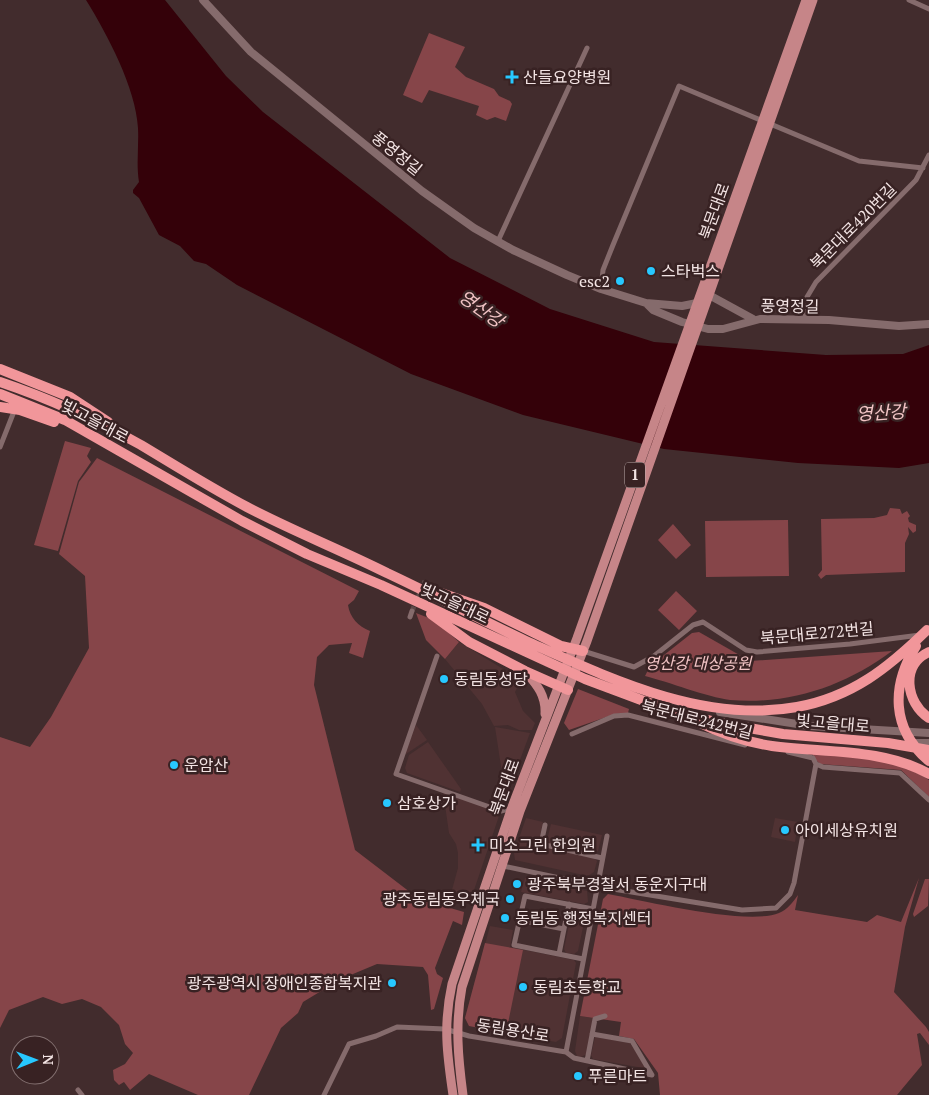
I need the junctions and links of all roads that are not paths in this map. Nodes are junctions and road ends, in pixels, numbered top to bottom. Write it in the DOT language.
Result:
graph roads {
  1 [pos="203,0"];
  2 [pos="806,0"];
  3 [pos="814,0"];
  4 [pos="909,0"];
  5 [pos="929,9"];
  6 [pos="587,48"];
  7 [pos="766,123"];
  8 [pos="929,155"];
  9 [pos="923,168"];
  10 [pos="498,241"];
  11 [pos="601,289"];
  12 [pos="709,295"];
  13 [pos="646,303"];
  14 [pos="698,310"];
  15 [pos="753,319"];
  16 [pos="805,320"];
  17 [pos="929,324"];
  18 [pos="0,370"];
  19 [pos="0,382"];
  20 [pos="0,394"];
  21 [pos="0,407"];
  22 [pos="14,414"];
  23 [pos="106,443"];
  24 [pos="139,445"];
  25 [pos="0,447"];
  26 [pos="386,572"];
  27 [pos="381,584"];
  28 [pos="928,630"];
  29 [pos="572,648"];
  30 [pos="582,651"];
  31 [pos="929,652"];
  32 [pos="437,656"];
  33 [pos="525,671"];
  34 [pos="563,688"];
  35 [pos="679,701"];
  36 [pos="676,713"];
  37 [pos="545,718"];
  38 [pos="929,718"];
  39 [pos="929,733"];
  40 [pos="572,734"];
  41 [pos="888,743"];
  42 [pos="929,743"];
  43 [pos="928,757"];
  44 [pos="816,764"];
  45 [pos="929,774"];
  46 [pos="929,800"];
  47 [pos="516,809"];
  48 [pos="545,825"];
  49 [pos="607,836"];
  50 [pos="602,858"];
  51 [pos="503,866"];
  52 [pos="597,886"];
  53 [pos="569,904"];
  54 [pos="593,909"];
  55 [pos="518,920"];
  56 [pos="564,929"];
  57 [pos="559,954"];
  58 [pos="583,959"];
  59 [pos="605,1016"];
  60 [pos="445,1029"];
  61 [pos="456,1032"];
  62 [pos="592,1034"];
  63 [pos="566,1052"];
  64 [pos="588,1061"];
  65 [pos="324,1095"];
  66 [pos="453,1095"];
  67 [pos="463,1095"];
  1 -- 10 [label="street, 풍영정길"];
  2 -- 7 [label="main road, 북문대로 / 1"];
  3 -- 7 [label="main road, 북문대로 / 1"];
  4 -- 5 [label="street"];
  6 -- 10 [label="street"];
  7 -- 9 [label="street"];
  7 -- 11 [label="street"];
  7 -- 12 [label="main road, 북문대로 / 1"];
  7 -- 14 [label="main road, 북문대로 / 1"];
  8 -- 9 [label="street, 북문대로420번길"];
  9 -- 16 [label="street, 북문대로420번길"];
  10 -- 11 [label="street, 풍영정길"];
  11 -- 13 [label="street, 풍영정길"];
  12 -- 14 [label="main road, 북문대로 / 1"];
  12 -- 15 [label="street"];
  13 -- 14 [label="street"];
  13 -- 15 [label="street, 풍영정길"];
  14 -- 29 [label="main road, 북문대로 / 1"];
  14 -- 30 [label="main road, 북문대로 / 1"];
  15 -- 16 [label="street, 풍영정길"];
  16 -- 17 [label="street, 풍영정길"];
  18 -- 24 [label="highway"];
  19 -- 24 [label="highway, 빛고을대로"];
  20 -- 23 [label="highway, 빛고을대로"];
  21 -- 23 [label="highway"];
  22 -- 25 [label="street"];
  23 -- 27 [label="highway, 빛고을대로"];
  24 -- 26 [label="highway, 빛고을대로"];
  26 -- 29 [label="highway"];
  26 -- 35 [label="highway, 빛고을대로"];
  27 -- 33 [label="highway"];
  27 -- 36 [label="highway, 빛고을대로"];
  28 -- 30 [label="street, 북문대로272번길"];
  28 -- 35 [label="highway"];
  28 -- 43 [label="highway"];
  29 -- 30 [label="highway"];
  29 -- 34 [label="main road, 북문대로 / 1"];
  30 -- 34 [label="main road, 북문대로 / 1"];
  31 -- 38 [label="highway"];
  32 -- 47 [label="street"];
  33 -- 34 [label="highway"];
  33 -- 37 [label="main road"];
  34 -- 37 [label="main road, 북문대로 / 1"];
  34 -- 47 [label="main road, 북문대로 / 1"];
  35 -- 39 [label="street, 빛고을대로"];
  36 -- 41 [label="highway, 빛고을대로"];
  36 -- 45 [label="highway"];
  37 -- 47 [label="main road, 북문대로 / 1"];
  40 -- 44 [label="street, 북문대로242번길"];
  41 -- 42 [label="street, 빛고을대로"];
  41 -- 43 [label="highway"];
  44 -- 46 [label="street, 북문대로242번길"];
  44 -- 52 [label="street"];
  47 -- 51 [label="main road, 북문대로 / 1"];
  47 -- 60 [label="main road, 북문대로 / 1"];
  48 -- 50 [label="street"];
  49 -- 50 [label="street"];
  50 -- 52 [label="street"];
  51 -- 52 [label="street"];
  51 -- 61 [label="main road, 북문대로 / 1"];
  52 -- 54 [label="street, 동림용산로"];
  53 -- 54 [label="street"];
  53 -- 55 [label="street"];
  53 -- 56 [label="street"];
  54 -- 58 [label="street, 동림용산로"];
  55 -- 56 [label="street"];
  55 -- 57 [label="street"];
  56 -- 57 [label="street"];
  57 -- 58 [label="street"];
  58 -- 63 [label="street, 동림용산로"];
  59 -- 62 [label="street"];
  60 -- 61 [label="street, 동림용산로"];
  60 -- 65 [label="street, 동림용산로"];
  60 -- 66 [label="main road, 북문대로 / 1"];
  61 -- 63 [label="street, 동림용산로"];
  61 -- 67 [label="main road, 북문대로 / 1"];
  62 -- 64 [label="street"];
  62 -- 64 [label="street, 동림용산로"];
  63 -- 64 [label="street, 동림용산로"];
}
